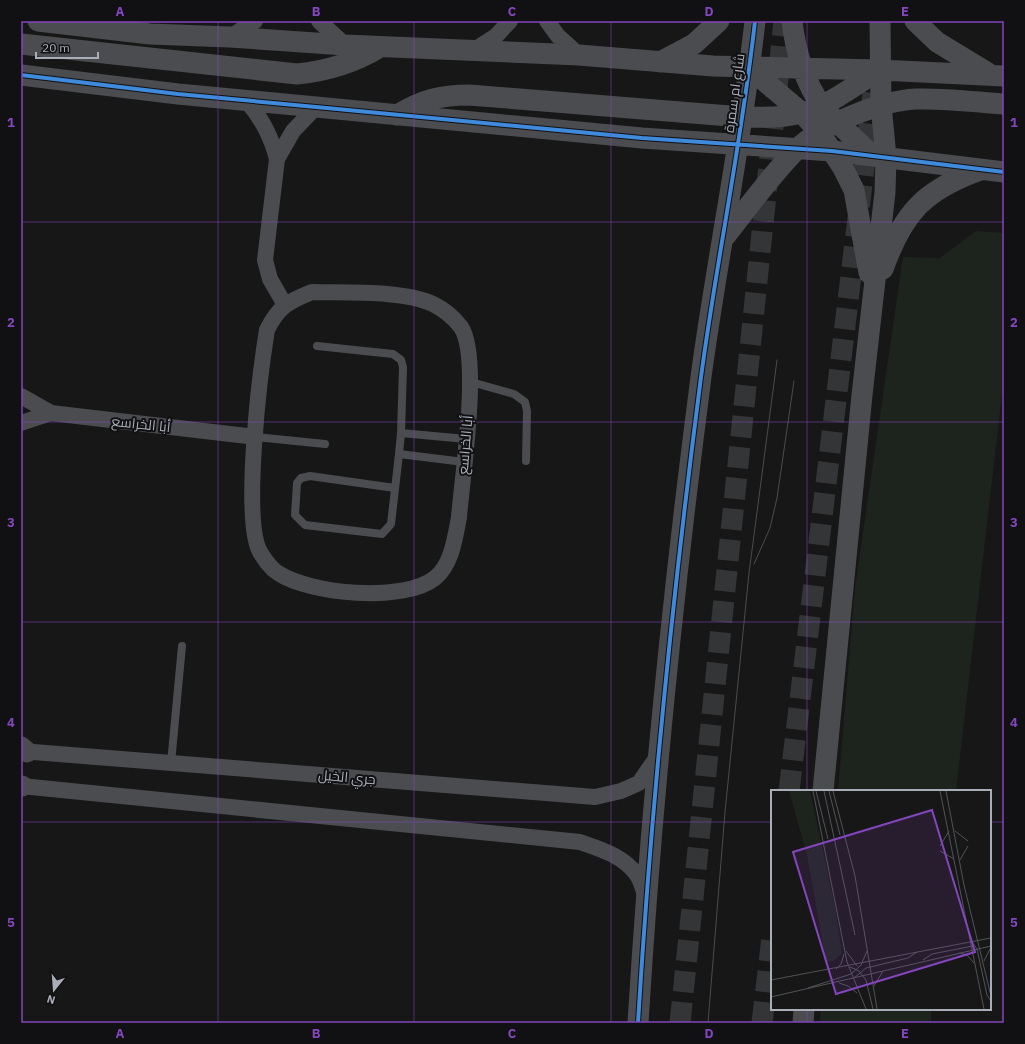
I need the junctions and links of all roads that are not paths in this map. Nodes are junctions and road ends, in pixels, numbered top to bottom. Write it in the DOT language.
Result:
graph roads {
  1 [pos="38,21"];
  2 [pos="114,21"];
  3 [pos="255,21"];
  4 [pos="319,21"];
  5 [pos="510,21"];
  6 [pos="547,21"];
  7 [pos="719,21"];
  8 [pos="755,21"];
  9 [pos="792,21"];
  10 [pos="880,21"];
  11 [pos="915,21"];
  12 [pos="150,34"];
  13 [pos="230,36"];
  14 [pos="21,44"];
  15 [pos="345,45"];
  16 [pos="380,46"];
  17 [pos="471,52"];
  18 [pos="579,55"];
  19 [pos="660,62"];
  20 [pos="749,68"];
  21 [pos="802,69"];
  22 [pos="880,70"];
  23 [pos="21,75"];
  24 [pos="998,76"];
  25 [pos="246,100"];
  26 [pos="1004,104"];
  27 [pos="881,105"];
  28 [pos="822,106"];
  29 [pos="316,107"];
  30 [pos="802,113"];
  31 [pos="397,115"];
  32 [pos="742,118"];
  33 [pos="838,123"];
  34 [pos="820,133"];
  35 [pos="738,145"];
  36 [pos="797,148"];
  37 [pos="832,151"];
  38 [pos="880,156"];
  39 [pos="277,159"];
  40 [pos="983,169"];
  41 [pos="1004,172"];
  42 [pos="723,240"];
  43 [pos="873,295"];
  44 [pos="285,305"];
  45 [pos="317,346"];
  46 [pos="471,382"];
  47 [pos="21,396"];
  48 [pos="51,413"];
  49 [pos="21,423"];
  50 [pos="401,433"];
  51 [pos="256,437"];
  52 [pos="466,439"];
  53 [pos="325,444"];
  54 [pos="399,454"];
  55 [pos="526,461"];
  56 [pos="464,462"];
  57 [pos="395,488"];
  58 [pos="182,646"];
  59 [pos="23,750"];
  60 [pos="657,757"];
  61 [pos="171,763"];
  62 [pos="21,786"];
  63 [pos="823,790"];
  64 [pos="645,896"];
  65 [pos="804,1010"];
  66 [pos="638,1023"];
  67 [pos="803,1023"];
  1 -- 12 [label="street"];
  2 -- 12 [label="street"];
  3 -- 13 [label="street"];
  4 -- 15 [label="street"];
  5 -- 17 [label="street"];
  6 -- 18 [label="street"];
  7 -- 19 [label="street"];
  8 -- 20 [label="street, شارع ام سمرة"];
  9 -- 21 [label="street"];
  10 -- 22 [label="street"];
  11 -- 24 [label="street"];
  12 -- 13 [label="street"];
  13 -- 15 [label="street"];
  14 -- 16 [label="street"];
  15 -- 16 [label="street"];
  16 -- 17 [label="street"];
  17 -- 18 [label="street"];
  18 -- 19 [label="street"];
  19 -- 20 [label="street"];
  20 -- 21 [label="street"];
  20 -- 30 [label="street"];
  20 -- 32 [label="street, شارع ام سمرة"];
  21 -- 22 [label="street"];
  21 -- 28 [label="street"];
  22 -- 24 [label="street"];
  22 -- 27 [label="street"];
  22 -- 28 [label="street"];
  23 -- 25 [label="street"];
  25 -- 29 [label="street"];
  25 -- 39 [label="street"];
  26 -- 27 [label="street"];
  27 -- 33 [label="street"];
  27 -- 38 [label="street"];
  28 -- 30 [label="street"];
  28 -- 33 [label="street"];
  29 -- 31 [label="street"];
  29 -- 39 [label="street"];
  30 -- 32 [label="street"];
  30 -- 34 [label="street"];
  31 -- 32 [label="street"];
  31 -- 35 [label="street"];
  32 -- 35 [label="street, شارع ام سمرة"];
  33 -- 34 [label="street"];
  33 -- 38 [label="street"];
  34 -- 36 [label="street"];
  34 -- 37 [label="street"];
  35 -- 36 [label="street"];
  35 -- 42 [label="street, شارع ام سمرة"];
  36 -- 37 [label="street"];
  36 -- 42 [label="street"];
  37 -- 38 [label="street"];
  37 -- 43 [label="street"];
  38 -- 40 [label="street"];
  38 -- 43 [label="street"];
  39 -- 44 [label="street"];
  40 -- 41 [label="street"];
  40 -- 43 [label="street"];
  42 -- 60 [label="street, شارع ام سمرة"];
  43 -- 63 [label="street"];
  44 -- 46 [label="street, أبا الخراسع"];
  44 -- 51 [label="street, أبا الخراسع"];
  45 -- 50 [label="lane"];
  46 -- 52 [label="street, أبا الخراسع"];
  46 -- 55 [label="lane"];
  47 -- 48 [label="street, أبا الخراسع"];
  48 -- 49 [label="street, أبا الخراسع"];
  48 -- 51 [label="street, أبا الخراسع"];
  50 -- 52 [label="lane"];
  50 -- 54 [label="lane"];
  51 -- 53 [label="lane"];
  51 -- 56 [label="street, أبا الخراسع"];
  52 -- 56 [label="street, أبا الخراسع"];
  54 -- 56 [label="lane"];
  54 -- 57 [label="lane"];
  57 -- 57 [label="lane"];
  58 -- 61 [label="lane"];
  59 -- 61 [label="street, جري الخيل"];
  60 -- 61 [label="street, جري الخيل"];
  60 -- 64 [label="street, شارع ام سمرة"];
  62 -- 64 [label="street"];
  64 -- 66 [label="street, شارع ام سمرة"];
  65 -- 67 [label="street"];
}
